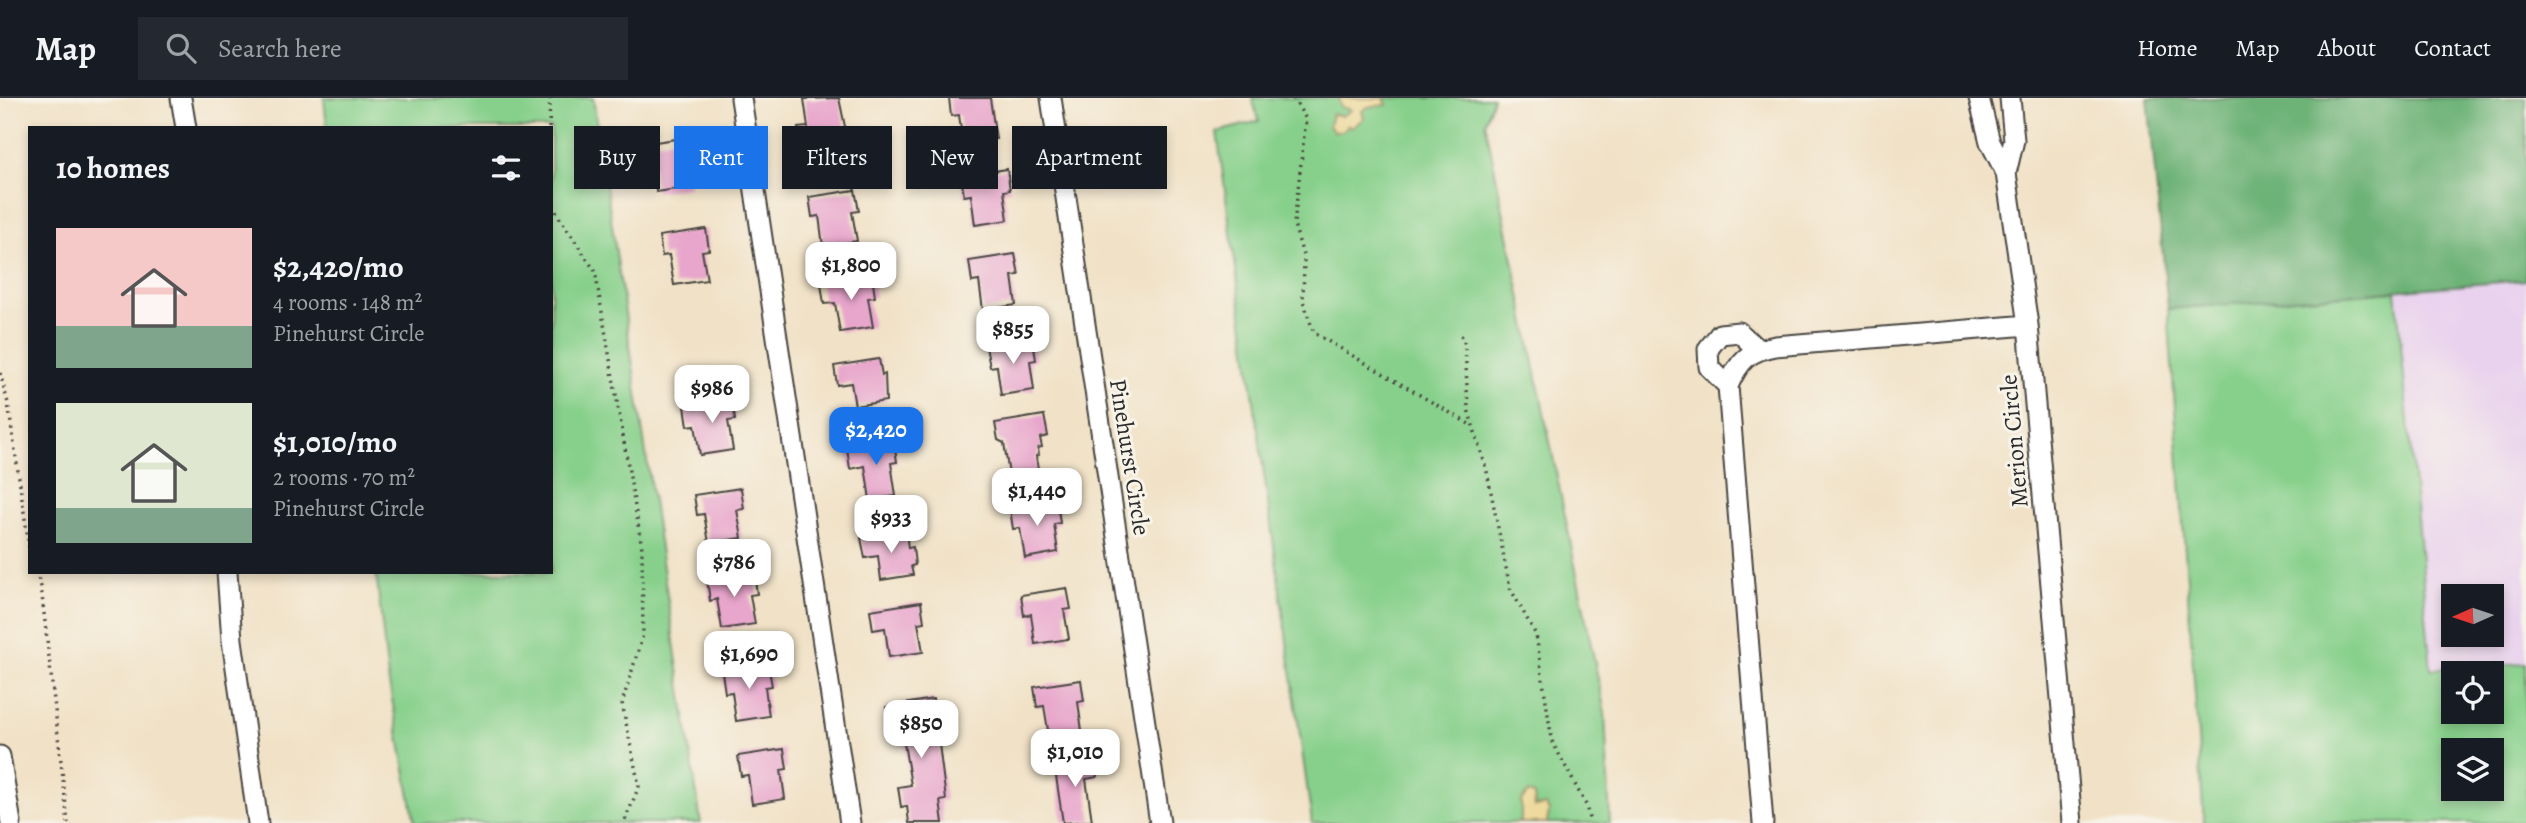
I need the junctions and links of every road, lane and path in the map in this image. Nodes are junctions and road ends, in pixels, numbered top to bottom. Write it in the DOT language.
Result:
graph roads {
  1 [pos="181,98"];
  2 [pos="550,98"];
  3 [pos="741,98"];
  4 [pos="1051,98"];
  5 [pos="1293,98"];
  6 [pos="1979,98"];
  7 [pos="2010,98"];
  8 [pos="186,126"];
  9 [pos="549,126"];
  10 [pos="2006,173"];
  11 [pos="553,203"];
  12 [pos="2028,325"];
  13 [pos="1461,335"];
  14 [pos="1757,349"];
  15 [pos="0,373"];
  16 [pos="1728,386"];
  17 [pos="1473,426"];
  18 [pos="28,539"];
  19 [pos="37,574"];
  20 [pos="226,574"];
  21 [pos="0,756"];
  22 [pos="11,823"];
  23 [pos="68,823"];
  24 [pos="258,823"];
  25 [pos="624,823"];
  26 [pos="850,823"];
  27 [pos="1160,823"];
  28 [pos="1590,823"];
  29 [pos="1763,823"];
  30 [pos="2072,823"];
  1 -- 8 [label="street"];
  2 -- 9 [label="path"];
  3 -- 26 [label="street"];
  4 -- 27 [label="street, Pinehurst Circle"];
  5 -- 17 [label="path"];
  6 -- 10 [label="street"];
  7 -- 10 [label="street"];
  10 -- 12 [label="street, Merion Circle"];
  11 -- 25 [label="path"];
  12 -- 14 [label="street"];
  12 -- 30 [label="street, Merion Circle"];
  13 -- 17 [label="path"];
  14 -- 16 [label="street"];
  14 -- 16 [label="street"];
  15 -- 18 [label="path"];
  16 -- 29 [label="street"];
  17 -- 28 [label="path"];
  19 -- 23 [label="path"];
  20 -- 24 [label="street"];
  21 -- 22 [label="street"];
}
